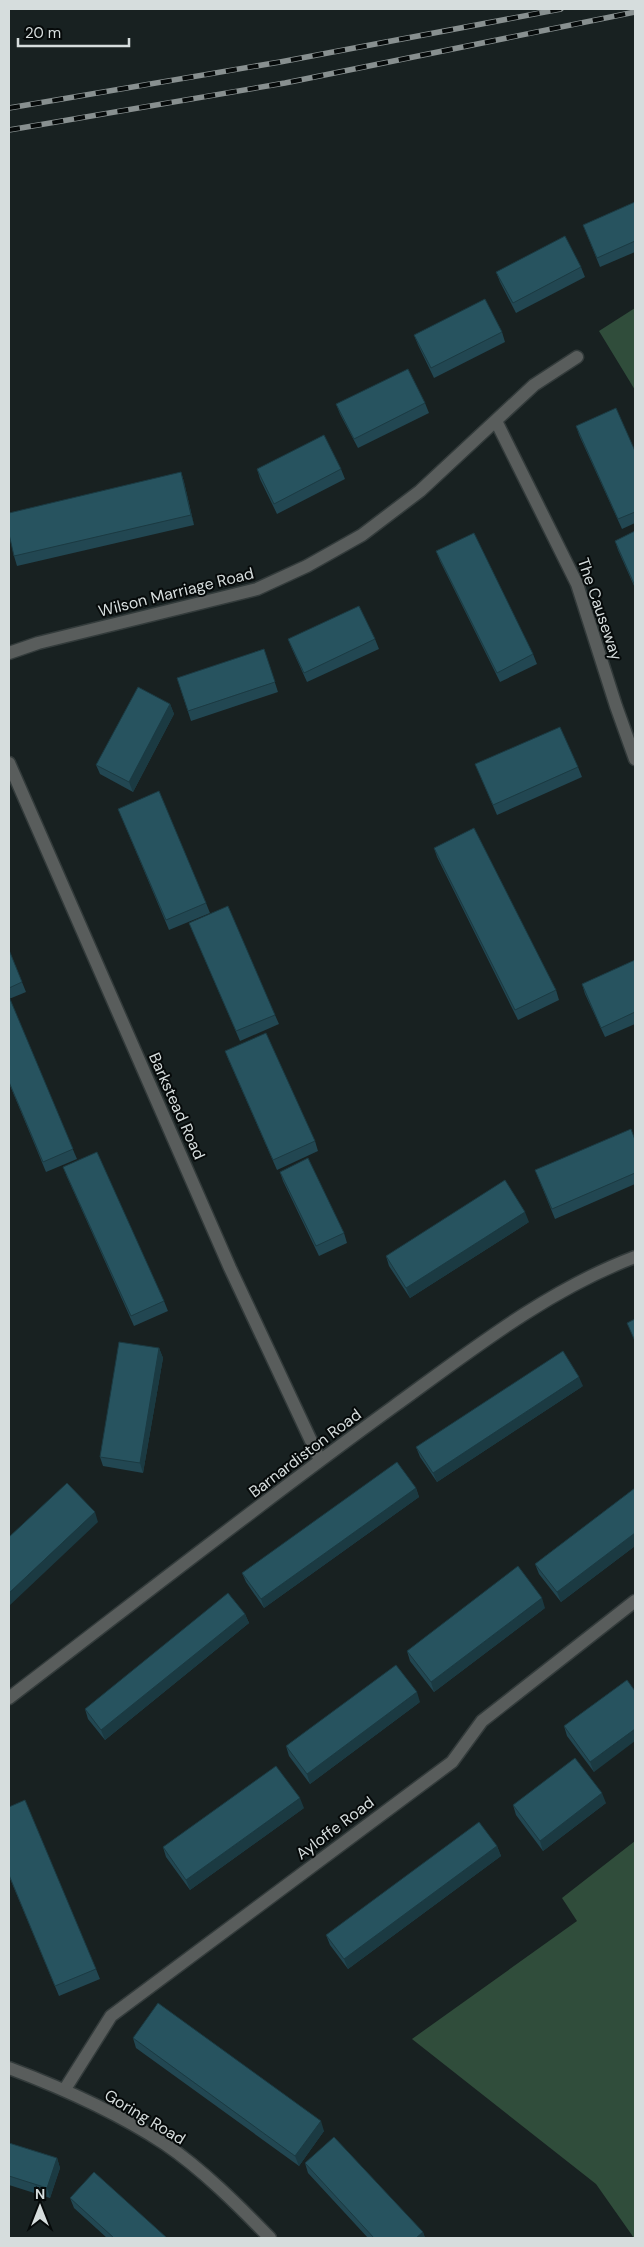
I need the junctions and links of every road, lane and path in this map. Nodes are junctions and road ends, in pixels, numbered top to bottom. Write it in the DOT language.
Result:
graph roads {
  1 [pos="577,357"];
  2 [pos="496,421"];
  3 [pos="9,653"];
  4 [pos="635,759"];
  5 [pos="9,763"];
  6 [pos="635,1257"];
  7 [pos="320,1460"];
  8 [pos="635,1601"];
  9 [pos="9,1698"];
  10 [pos="9,2068"];
  11 [pos="66,2090"];
  12 [pos="270,2238"];
  1 -- 2 [label="street, Wilson Marriage Road"];
  2 -- 3 [label="street, Wilson Marriage Road"];
  2 -- 4 [label="street, The Causeway"];
  5 -- 7 [label="street, Barkstead Road"];
  6 -- 7 [label="street, Barnardiston Road"];
  7 -- 9 [label="street, Barnardiston Road"];
  8 -- 11 [label="street, Ayloffe Road"];
  10 -- 11 [label="street, Goring Road"];
  11 -- 12 [label="street, Goring Road"];
}
